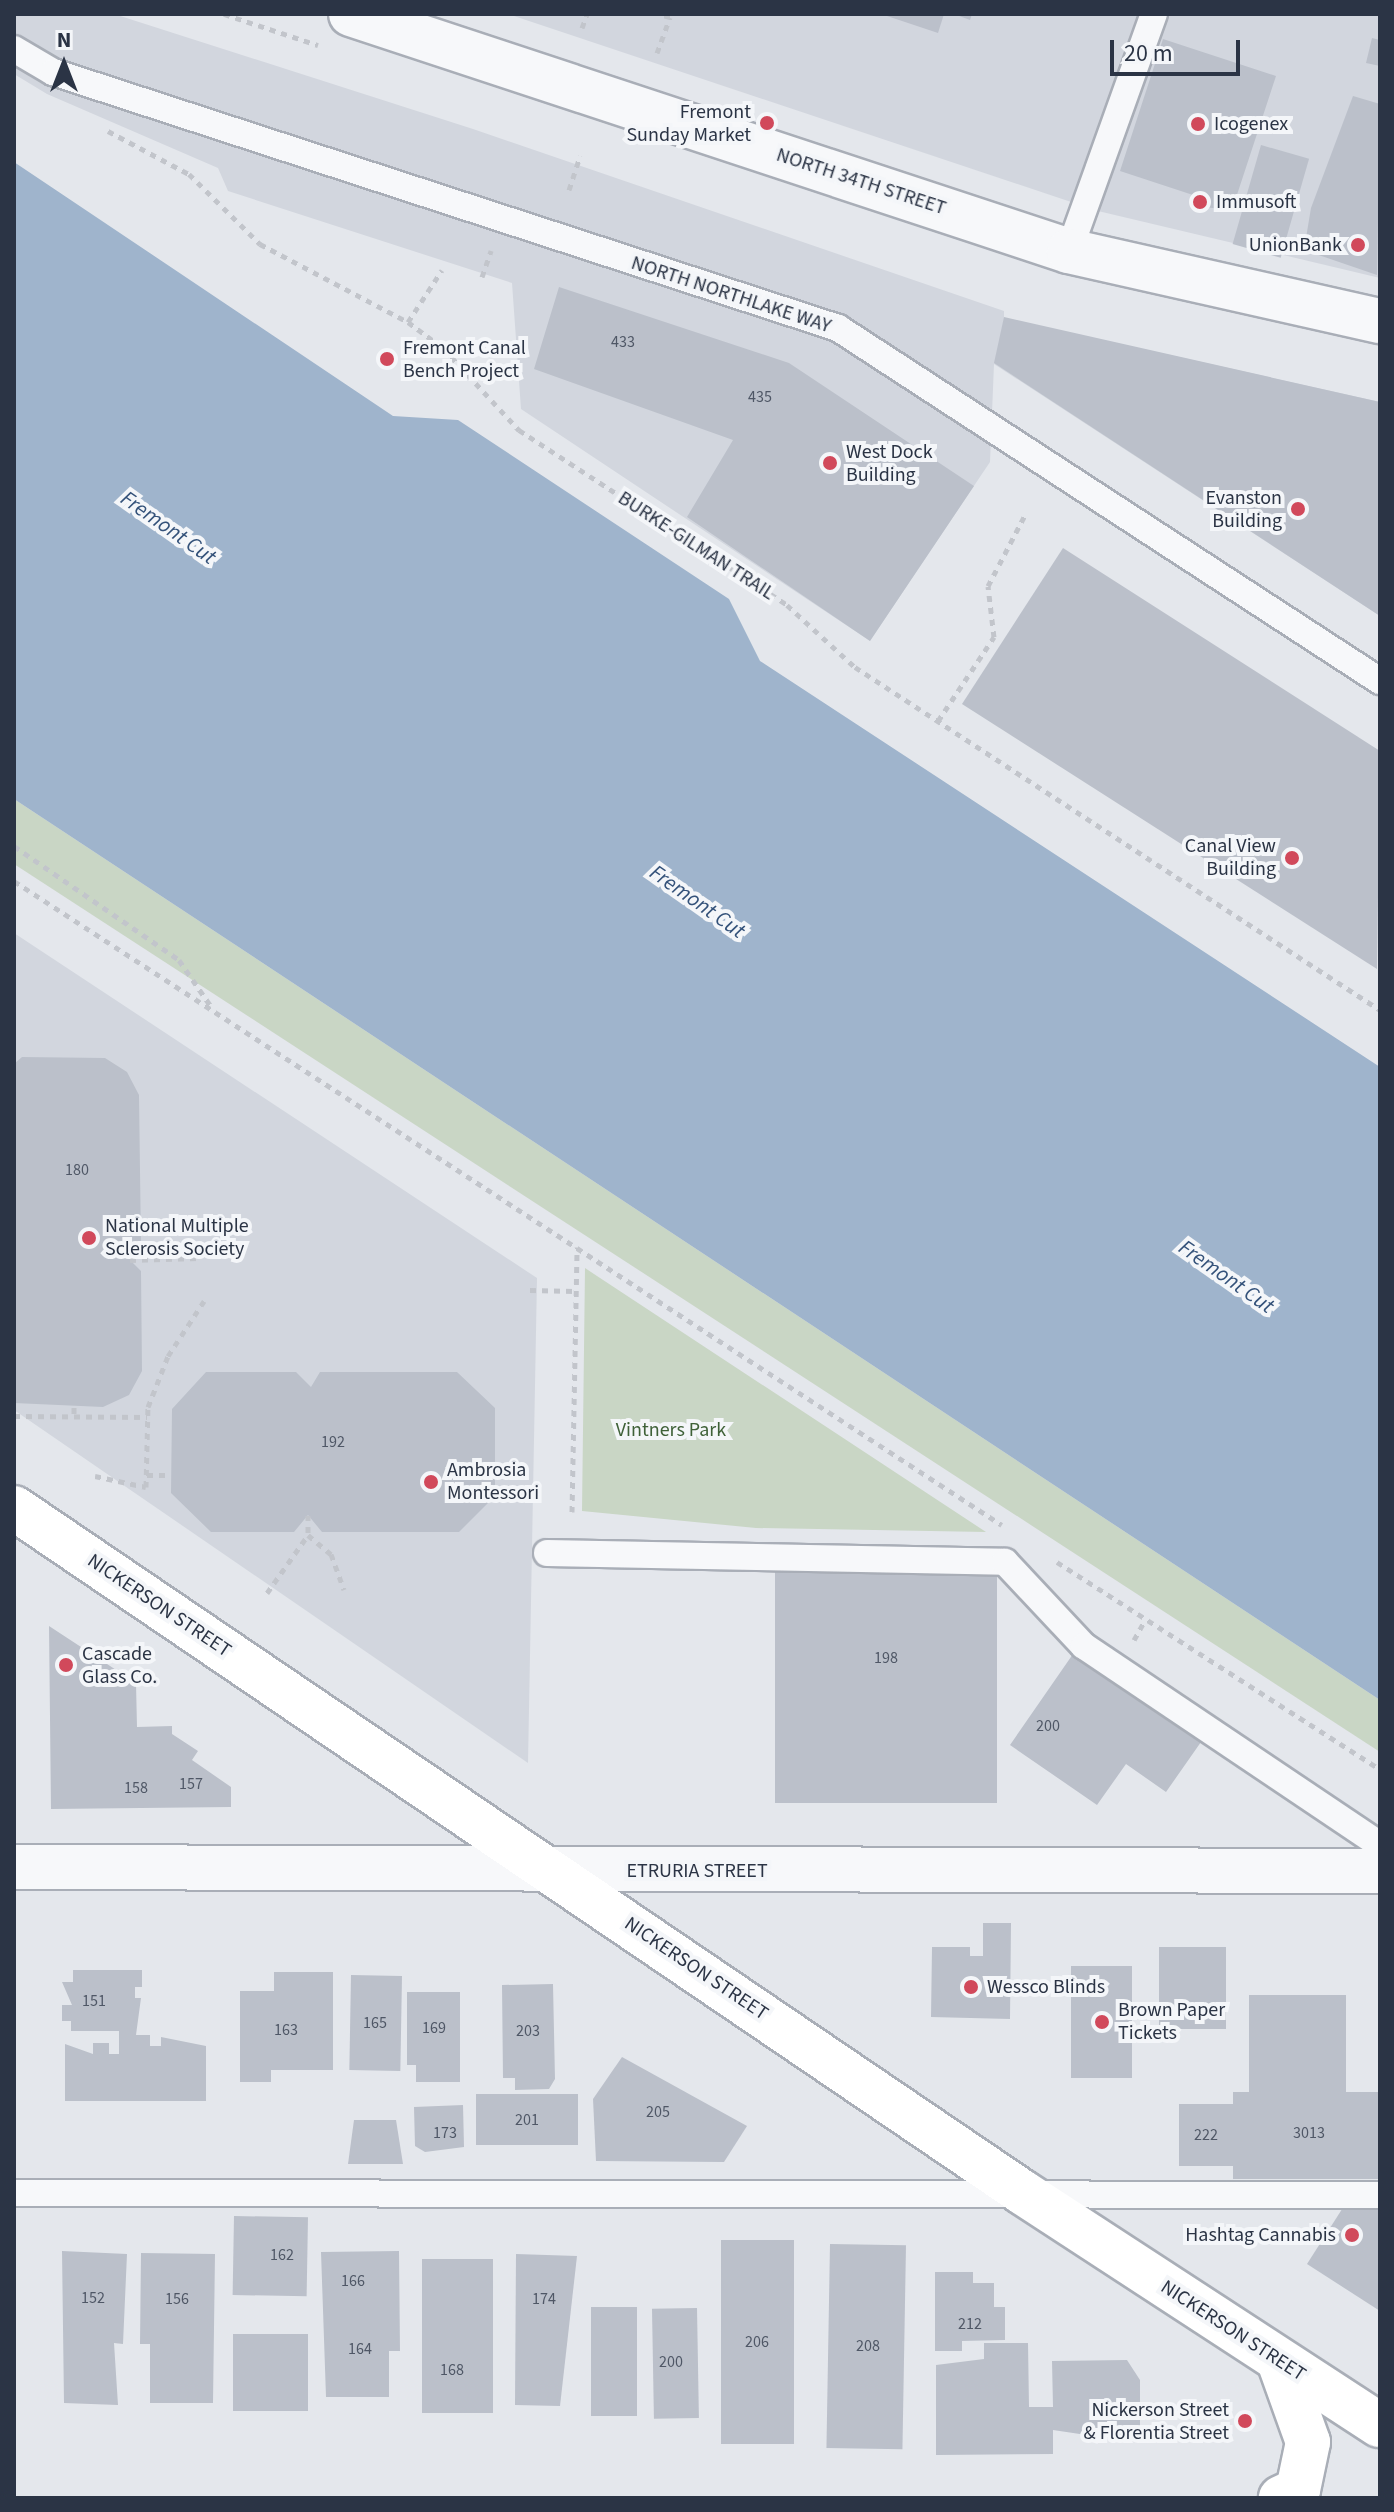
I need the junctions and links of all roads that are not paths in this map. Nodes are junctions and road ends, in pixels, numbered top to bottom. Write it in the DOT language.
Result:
graph roads {
  1 [pos="351,14"];
  2 [pos="1154,14"];
  3 [pos="14,49"];
  4 [pos="1069,251"];
  5 [pos="1380,321"];
  6 [pos="1380,681"];
  7 [pos="14,1508"];
  8 [pos="547,1553"];
  9 [pos="1380,1845"];
  10 [pos="14,1867"];
  11 [pos="553,1871"];
  12 [pos="1380,1871"];
  13 [pos="1022,2192"];
  14 [pos="14,2193"];
  15 [pos="1380,2195"];
  16 [pos="1279,2361"];
  17 [pos="1380,2425"];
  18 [pos="1281,2498"];
  1 -- 4 [label="street, NORTH 34TH STREET"];
  2 -- 4 [label="lane"];
  3 -- 6 [label="lane, NORTH NORTHLAKE WAY"];
  4 -- 5 [label="street, NORTH 34TH STREET"];
  7 -- 11 [label="main road, NICKERSON STREET"];
  8 -- 9 [label="lane"];
  10 -- 11 [label="street, ETRURIA STREET"];
  11 -- 12 [label="street, ETRURIA STREET"];
  11 -- 13 [label="main road, NICKERSON STREET"];
  13 -- 14 [label="lane"];
  13 -- 15 [label="lane"];
  13 -- 16 [label="main road, NICKERSON STREET"];
  16 -- 17 [label="main road, NICKERSON STREET"];
  16 -- 18 [label="main road"];
}
